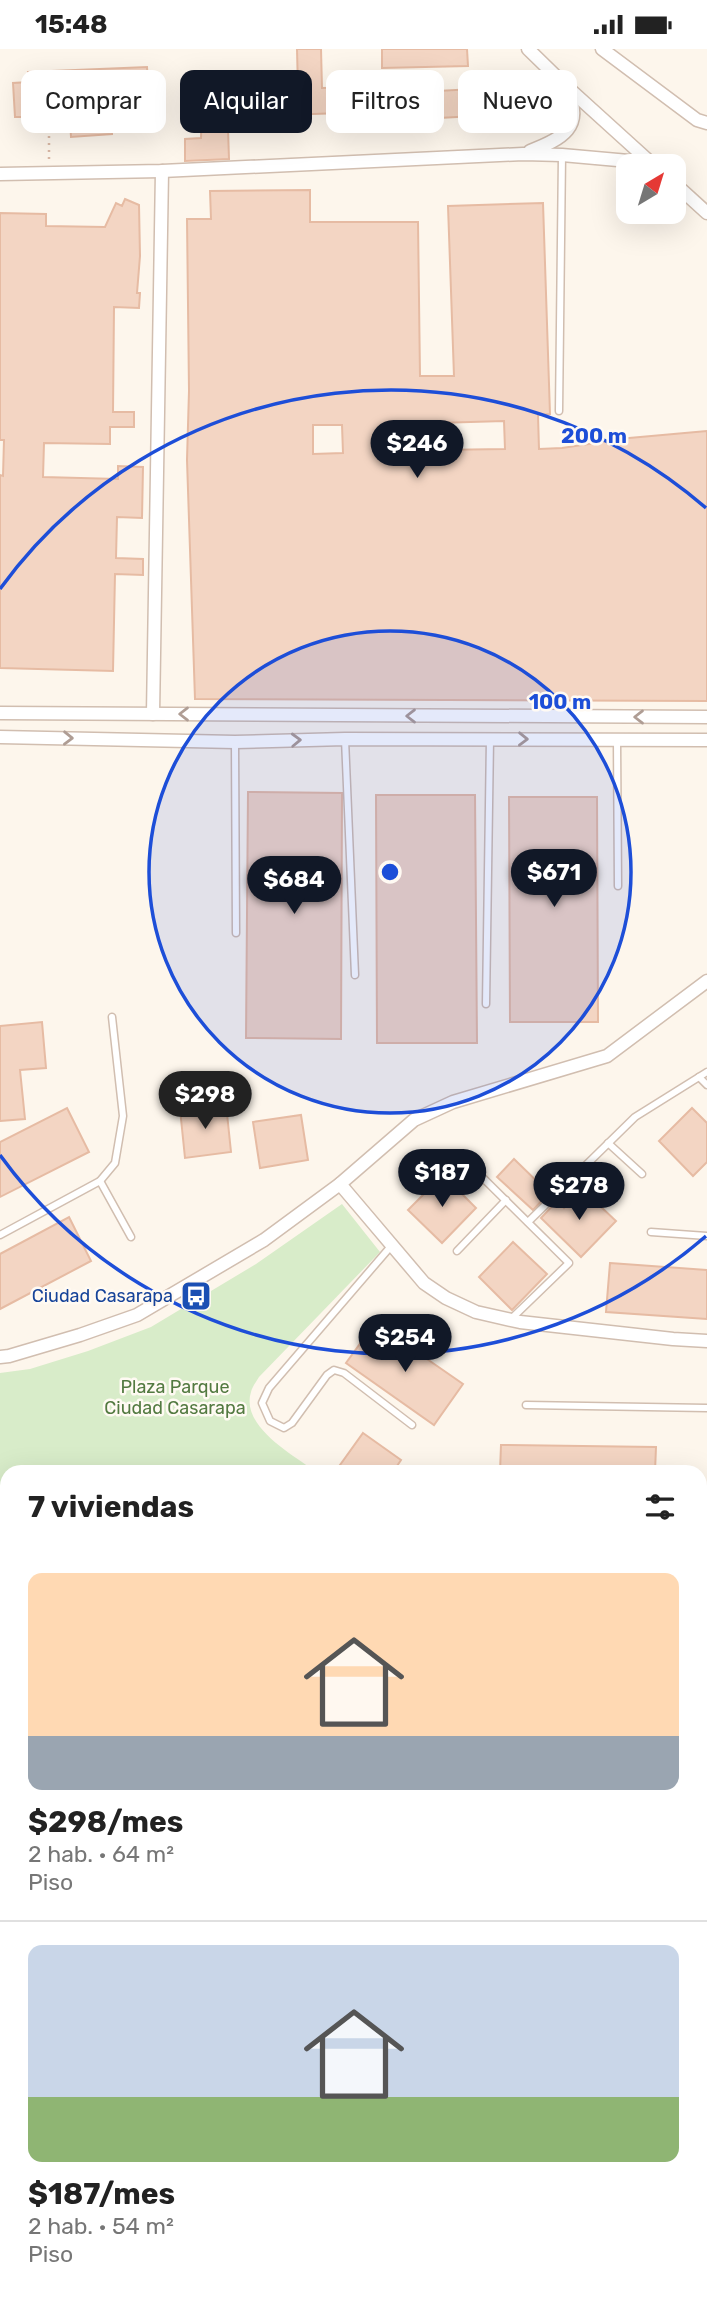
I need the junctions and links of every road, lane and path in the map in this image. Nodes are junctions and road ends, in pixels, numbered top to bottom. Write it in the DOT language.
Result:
graph roads {
  1 [pos="528,49"];
  2 [pos="602,49"];
  3 [pos="550,70"];
  4 [pos="577,96"];
  5 [pos="707,123"];
  6 [pos="49,133"];
  7 [pos="566,133"];
  8 [pos="523,154"];
  9 [pos="641,154"];
  10 [pos="562,155"];
  11 [pos="616,161"];
  12 [pos="162,171"];
  13 [pos="49,173"];
  14 [pos="0,174"];
  15 [pos="686,194"];
  16 [pos="707,213"];
  17 [pos="559,411"];
  18 [pos="0,713"];
  19 [pos="153,714"];
  20 [pos="707,717"];
  21 [pos="0,737"];
  22 [pos="345,739"];
  23 [pos="490,739"];
  24 [pos="617,740"];
  25 [pos="707,740"];
  26 [pos="235,742"];
  27 [pos="618,886"];
  28 [pos="236,933"];
  29 [pos="355,975"];
  30 [pos="707,981"];
  31 [pos="486,1004"];
  32 [pos="111,1017"];
  33 [pos="707,1072"];
  34 [pos="699,1077"];
  35 [pos="707,1085"];
  36 [pos="608,1143"];
  37 [pos="642,1174"];
  38 [pos="480,1175"];
  39 [pos="100,1181"];
  40 [pos="340,1184"];
  41 [pos="506,1200"];
  42 [pos="528,1222"];
  43 [pos="651,1231"];
  44 [pos="0,1235"];
  45 [pos="707,1236"];
  46 [pos="131,1237"];
  47 [pos="392,1245"];
  48 [pos="457,1251"];
  49 [pos="510,1320"];
  50 [pos="707,1341"];
  51 [pos="0,1357"];
  52 [pos="526,1405"];
  53 [pos="707,1408"];
  54 [pos="412,1425"];
  1 -- 3 [label="street"];
  2 -- 5 [label="street"];
  4 -- 9 [label="street"];
  6 -- 13 [label="path"];
  7 -- 8 [label="street"];
  8 -- 10 [label="street"];
  8 -- 12 [label="street"];
  10 -- 11 [label="street"];
  10 -- 17 [label="lane"];
  12 -- 13 [label="street"];
  12 -- 19 [label="street"];
  13 -- 14 [label="street"];
  15 -- 16 [label="street"];
  18 -- 19 [label="street"];
  20 -- 19 [label="street, one-way"];
  21 -- 26 [label="street, one-way"];
  22 -- 23 [label="street"];
  26 -- 22 [label="street, one-way"];
  22 -- 29 [label="lane"];
  23 -- 24 [label="street, one-way"];
  23 -- 31 [label="lane"];
  24 -- 25 [label="street"];
  24 -- 27 [label="lane"];
  26 -- 28 [label="lane"];
  30 -- 40 [label="street"];
  32 -- 39 [label="lane"];
  33 -- 34 [label="lane"];
  34 -- 35 [label="lane"];
  34 -- 36 [label="lane"];
  36 -- 37 [label="lane"];
  36 -- 42 [label="lane"];
  38 -- 41 [label="lane"];
  39 -- 44 [label="lane"];
  39 -- 46 [label="lane"];
  40 -- 47 [label="street"];
  40 -- 51 [label="street"];
  41 -- 42 [label="lane"];
  41 -- 48 [label="lane"];
  42 -- 49 [label="lane"];
  43 -- 45 [label="lane"];
  47 -- 49 [label="street"];
  47 -- 54 [label="lane"];
  49 -- 50 [label="street"];
  52 -- 53 [label="lane"];
}
